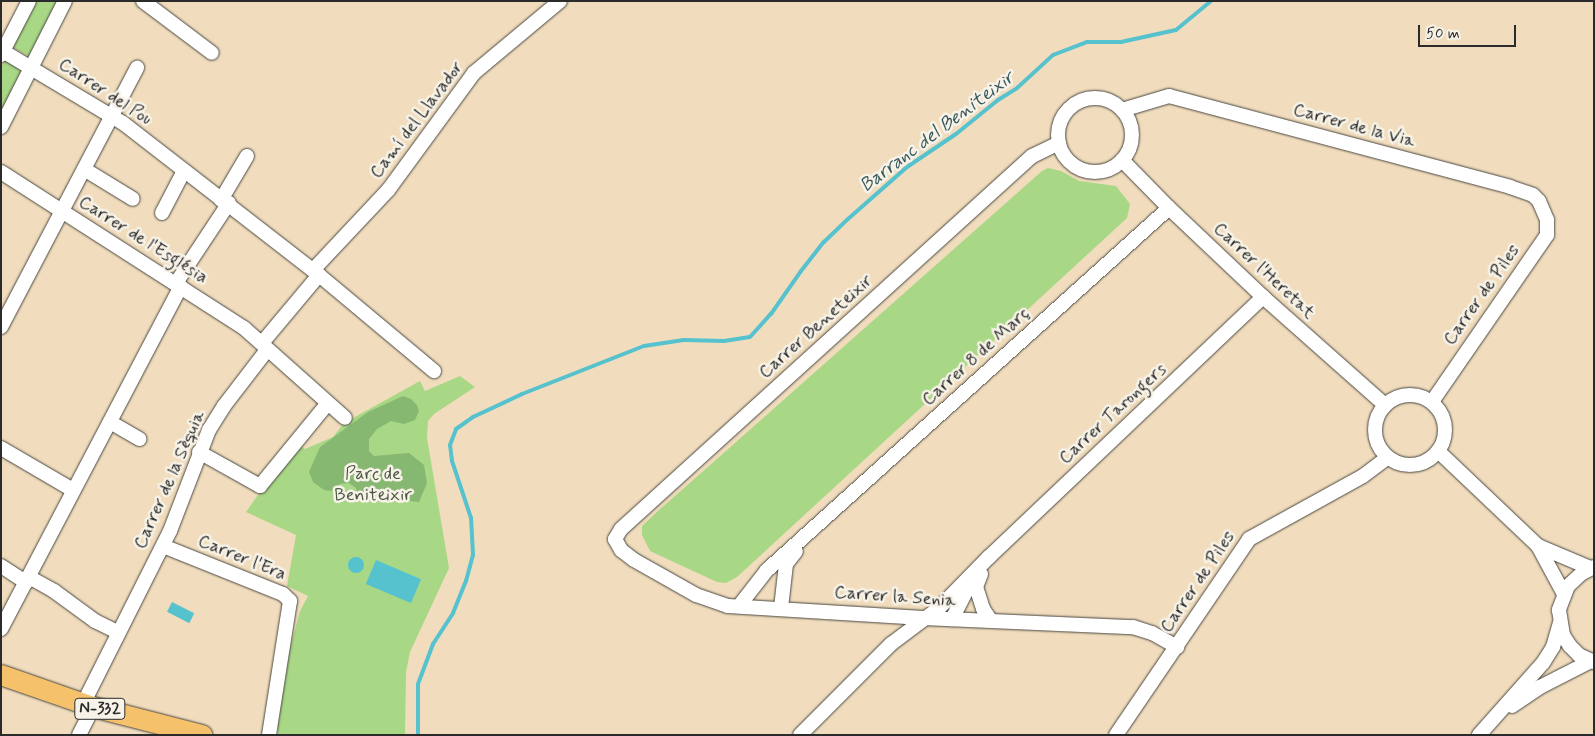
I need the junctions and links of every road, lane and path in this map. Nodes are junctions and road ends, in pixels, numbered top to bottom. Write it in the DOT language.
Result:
graph roads {
  1 [pos="29,1"];
  2 [pos="65,1"];
  3 [pos="143,1"];
  4 [pos="560,1"];
  5 [pos="2,52"];
  6 [pos="212,53"];
  7 [pos="31,68"];
  8 [pos="136,68"];
  9 [pos="1122,110"];
  10 [pos="112,115"];
  11 [pos="1,127"];
  12 [pos="1058,144"];
  13 [pos="247,156"];
  14 [pos="1122,160"];
  15 [pos="84,169"];
  16 [pos="184,170"];
  17 [pos="1,172"];
  18 [pos="133,200"];
  19 [pos="225,201"];
  20 [pos="1169,208"];
  21 [pos="61,210"];
  22 [pos="162,213"];
  23 [pos="1547,235"];
  24 [pos="316,273"];
  25 [pos="179,285"];
  26 [pos="1263,298"];
  27 [pos="1,327"];
  28 [pos="265,346"];
  29 [pos="434,371"];
  30 [pos="1432,402"];
  31 [pos="328,403"];
  32 [pos="1385,405"];
  33 [pos="345,418"];
  34 [pos="110,422"];
  35 [pos="140,439"];
  36 [pos="1,448"];
  37 [pos="199,452"];
  38 [pos="1438,452"];
  39 [pos="1388,457"];
  40 [pos="73,490"];
  41 [pos="808,534"];
  42 [pos="163,546"];
  43 [pos="1538,546"];
  44 [pos="621,550"];
  45 [pos="989,558"];
  46 [pos="1,566"];
  47 [pos="1592,568"];
  48 [pos="28,579"];
  49 [pos="1564,594"];
  50 [pos="739,606"];
  51 [pos="781,608"];
  52 [pos="923,618"];
  53 [pos="952,619"];
  54 [pos="991,621"];
  55 [pos="1560,622"];
  56 [pos="1,629"];
  57 [pos="118,632"];
  58 [pos="1177,647"];
  59 [pos="1592,662"];
  60 [pos="1,675"];
  61 [pos="88,706"];
  62 [pos="1494,717"];
  63 [pos="1118,733"];
  64 [pos="79,735"];
  65 [pos="202,735"];
  66 [pos="269,735"];
  67 [pos="800,735"];
  68 [pos="1479,735"];
  1 -- 5 [label="street"];
  2 -- 7 [label="street"];
  3 -- 6 [label="street"];
  4 -- 24 [label="street, Camí del Llavador"];
  5 -- 7 [label="street, Carrer del Pou"];
  7 -- 10 [label="street, Carrer del Pou"];
  7 -- 11 [label="street"];
  8 -- 10 [label="street"];
  9 -- 12 [label="street"];
  9 -- 14 [label="street"];
  9 -- 23 [label="street, Carrer de la Via"];
  10 -- 15 [label="street"];
  10 -- 16 [label="street, Carrer del Pou"];
  12 -- 14 [label="street"];
  12 -- 44 [label="street, Carrer Beneteixir"];
  13 -- 19 [label="street"];
  14 -- 20 [label="street, Carrer l'Heretat"];
  15 -- 18 [label="street"];
  15 -- 21 [label="street"];
  16 -- 19 [label="street, Carrer del Pou"];
  16 -- 22 [label="street"];
  17 -- 21 [label="street, Carrer de l'Església"];
  19 -- 24 [label="street, Carrer del Pou"];
  19 -- 25 [label="street"];
  20 -- 26 [label="street, Carrer l'Heretat"];
  20 -- 41 [label="street, Carrer 8 de Març"];
  21 -- 25 [label="street, Carrer de l'Església"];
  21 -- 27 [label="street"];
  23 -- 30 [label="street, Carrer de Piles"];
  24 -- 28 [label="street, Carrer de la Sèquia"];
  24 -- 29 [label="street, Carrer del Pou"];
  25 -- 28 [label="street, Carrer de l'Església"];
  25 -- 34 [label="street"];
  26 -- 32 [label="street, Carrer l'Heretat"];
  26 -- 45 [label="street, Carrer Tarongers"];
  28 -- 31 [label="street, Carrer de l'Església"];
  28 -- 37 [label="street, Carrer de la Sèquia"];
  30 -- 32 [label="street"];
  30 -- 38 [label="street"];
  31 -- 33 [label="street, Carrer de l'Església"];
  31 -- 37 [label="street"];
  32 -- 39 [label="street"];
  34 -- 35 [label="street"];
  34 -- 40 [label="street"];
  36 -- 40 [label="street"];
  37 -- 42 [label="street, Carrer de la Sèquia"];
  38 -- 39 [label="street"];
  38 -- 43 [label="street"];
  39 -- 58 [label="street, Carrer de Piles"];
  40 -- 48 [label="street"];
  41 -- 50 [label="street, Carrer 8 de Març"];
  41 -- 51 [label="street, Carrer 8 de Març"];
  42 -- 57 [label="street, Carrer de la Sèquia"];
  42 -- 66 [label="street, Carrer l'Era"];
  43 -- 47 [label="street"];
  43 -- 49 [label="street"];
  44 -- 50 [label="street, Carrer la Senia"];
  45 -- 52 [label="street, Carrer Tarongers"];
  45 -- 53 [label="street, Carrer Tarongers"];
  45 -- 54 [label="street, Carrer Tarongers"];
  46 -- 48 [label="street"];
  47 -- 49 [label="street"];
  48 -- 56 [label="street"];
  48 -- 57 [label="street"];
  49 -- 55 [label="street"];
  50 -- 51 [label="street, Carrer la Senia"];
  51 -- 52 [label="street, Carrer la Senia"];
  52 -- 53 [label="street, Carrer la Senia"];
  52 -- 67 [label="street, Carrer Tarongers"];
  53 -- 54 [label="street, Carrer la Senia"];
  54 -- 58 [label="street, Carrer la Senia"];
  55 -- 59 [label="street"];
  55 -- 62 [label="street"];
  57 -- 61 [label="street, Carrer de la Sèquia"];
  58 -- 63 [label="street, Carrer de Piles"];
  59 -- 62 [label="street"];
  60 -- 61 [label="highway, N-332"];
  61 -- 64 [label="street, Carrer de la Sèquia"];
  61 -- 65 [label="highway, N-332"];
  62 -- 68 [label="street"];
}
